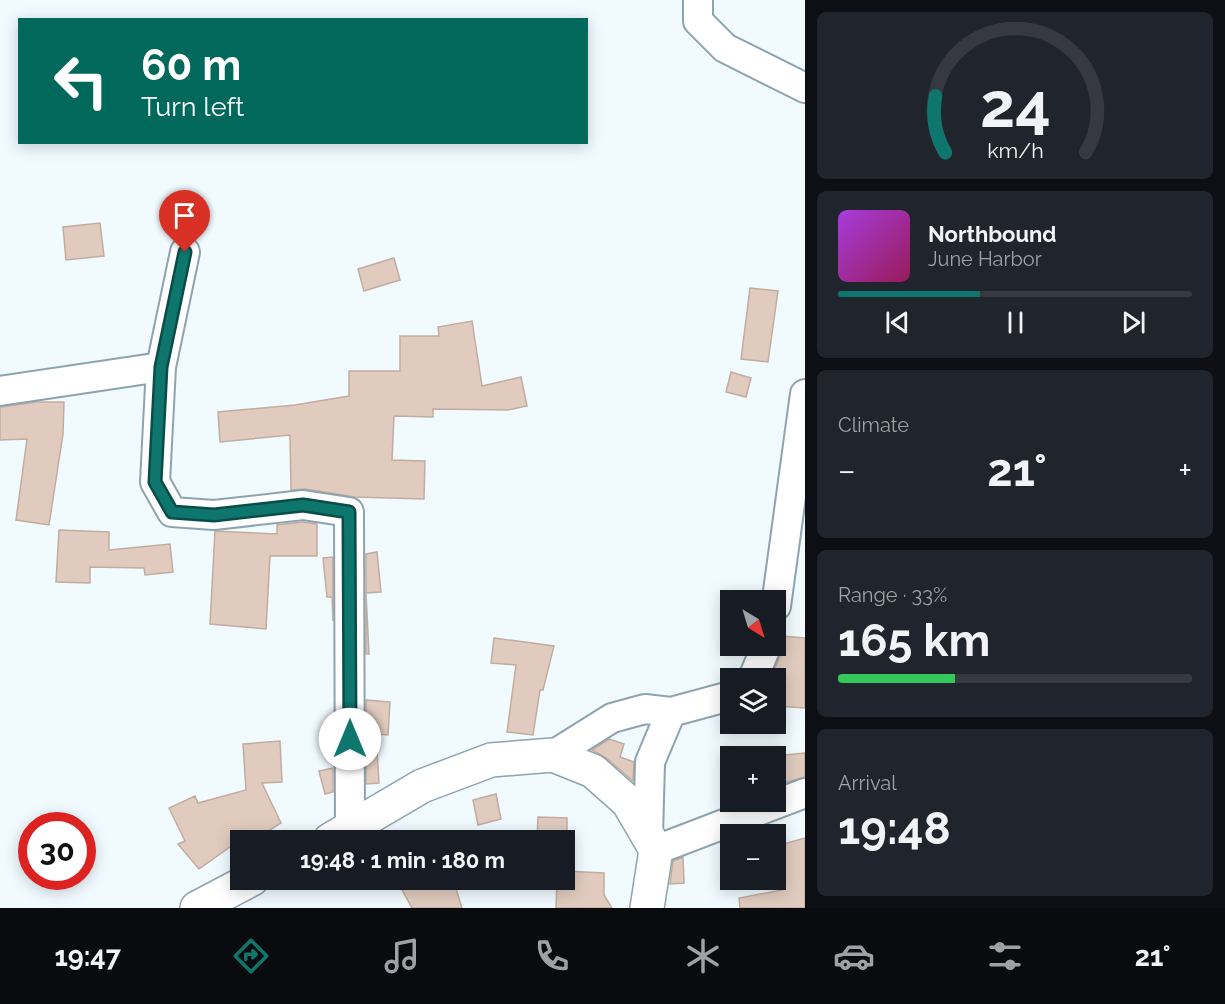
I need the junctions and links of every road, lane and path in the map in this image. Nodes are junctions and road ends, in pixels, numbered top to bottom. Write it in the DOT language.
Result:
graph roads {
  1 [pos="698,0"];
  2 [pos="805,88"];
  3 [pos="185,252"];
  4 [pos="161,367"];
  5 [pos="0,392"];
  6 [pos="805,394"];
  7 [pos="778,590"];
  8 [pos="720,699"];
  9 [pos="670,712"];
  10 [pos="553,755"];
  11 [pos="805,793"];
  12 [pos="340,830"];
  13 [pos="348,830"];
  14 [pos="652,843"];
  15 [pos="231,890"];
  16 [pos="197,908"];
  17 [pos="647,908"];
  1 -- 2 [label="street"];
  3 -- 4 [label="street"];
  4 -- 5 [label="street"];
  4 -- 12 [label="street"];
  6 -- 7 [label="street"];
  8 -- 9 [label="street"];
  9 -- 10 [label="street"];
  9 -- 14 [label="street"];
  10 -- 13 [label="main road"];
  10 -- 14 [label="main road"];
  11 -- 14 [label="street"];
  14 -- 17 [label="main road"];
  15 -- 16 [label="main road"];
}
